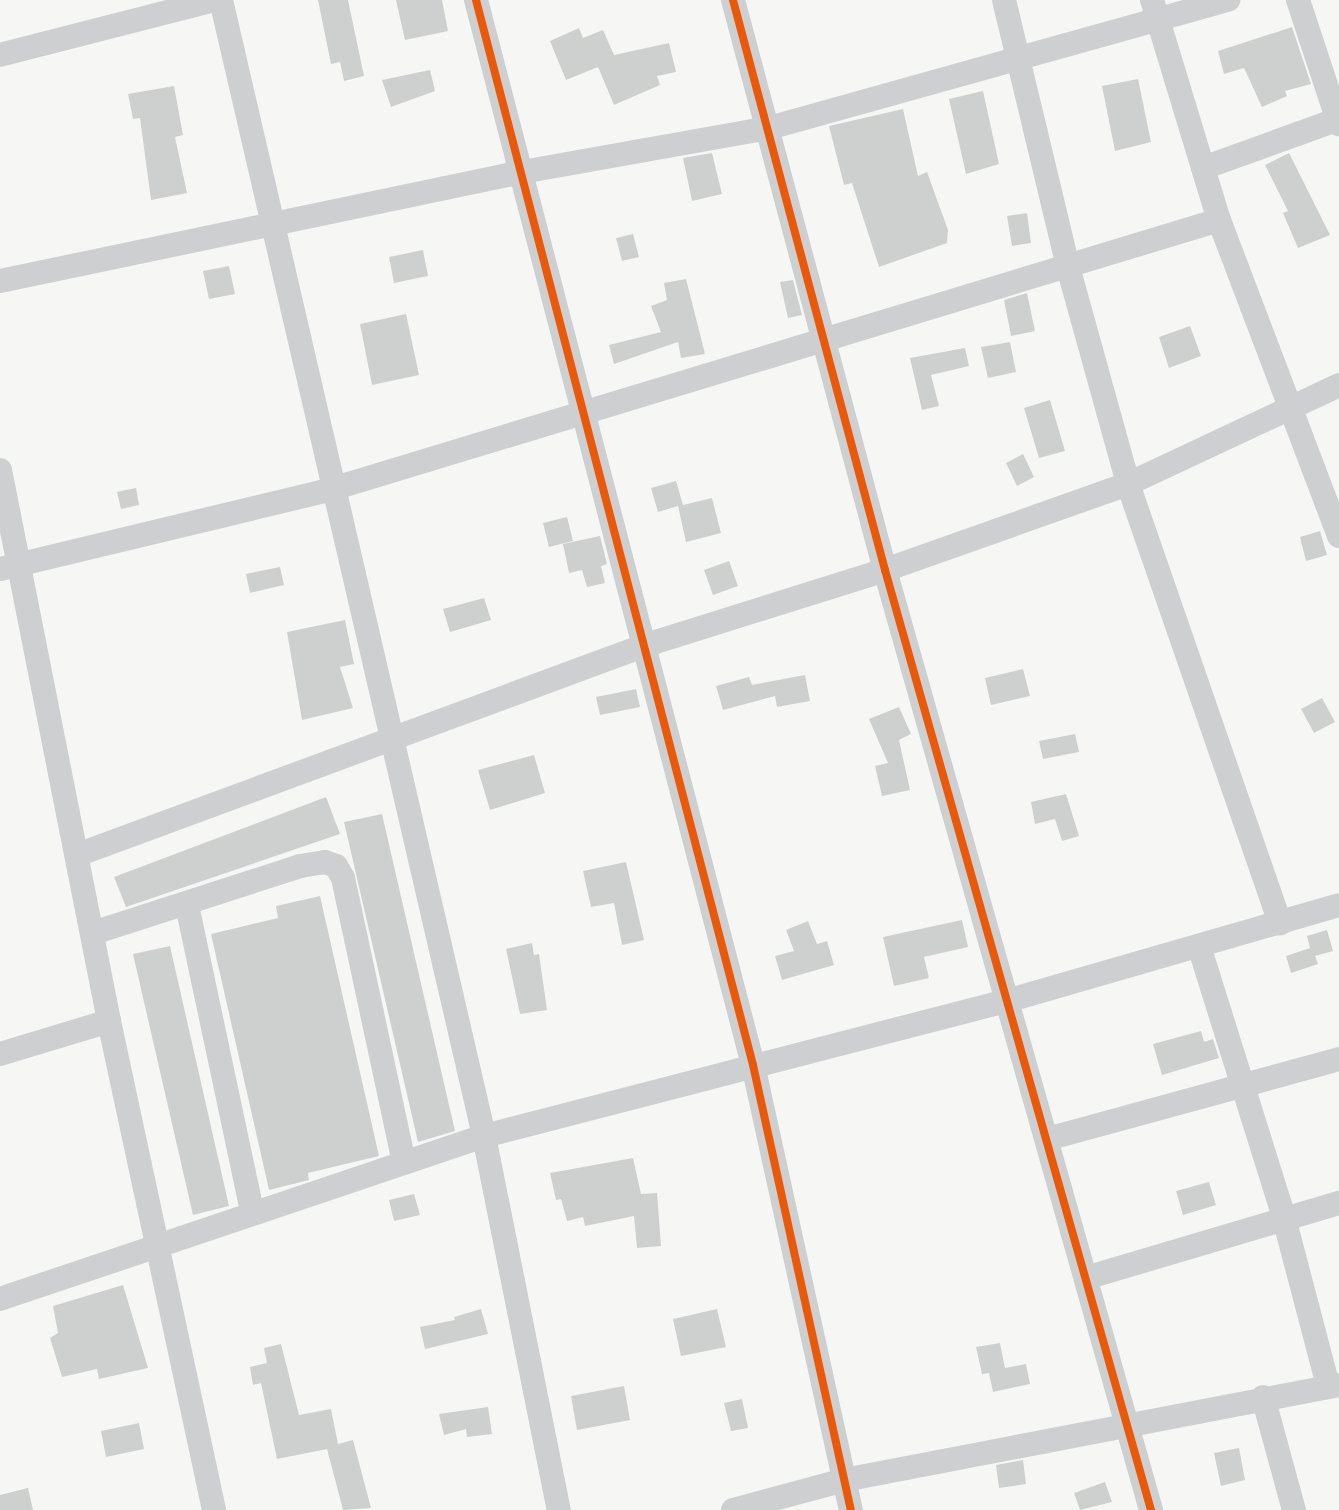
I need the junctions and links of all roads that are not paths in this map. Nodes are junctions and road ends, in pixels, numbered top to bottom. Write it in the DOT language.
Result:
graph roads {
  1 [pos="214,0"];
  2 [pos="221,0"];
  3 [pos="476,0"];
  4 [pos="733,0"];
  5 [pos="1004,0"];
  6 [pos="1228,0"];
  7 [pos="1298,0"];
  8 [pos="1154,11"];
  9 [pos="0,55"];
  10 [pos="1019,61"];
  11 [pos="1339,121"];
  12 [pos="769,128"];
  13 [pos="1203,168"];
  14 [pos="522,172"];
  15 [pos="1219,220"];
  16 [pos="273,223"];
  17 [pos="1068,267"];
  18 [pos="0,281"];
  19 [pos="825,343"];
  20 [pos="1339,385"];
  21 [pos="1289,408"];
  22 [pos="584,414"];
  23 [pos="0,470"];
  24 [pos="1128,484"];
  25 [pos="332,489"];
  26 [pos="1339,536"];
  27 [pos="10,566"];
  28 [pos="885,570"];
  29 [pos="646,645"];
  30 [pos="393,735"];
  31 [pos="76,855"];
  32 [pos="187,905"];
  33 [pos="1339,905"];
  34 [pos="1280,923"];
  35 [pos="93,933"];
  36 [pos="1199,946"];
  37 [pos="1010,1000"];
  38 [pos="109,1021"];
  39 [pos="0,1054"];
  40 [pos="1339,1059"];
  41 [pos="753,1065"];
  42 [pos="1239,1086"];
  43 [pos="484,1136"];
  44 [pos="1047,1139"];
  45 [pos="404,1163"];
  46 [pos="1339,1203"];
  47 [pos="252,1211"];
  48 [pos="1284,1218"];
  49 [pos="157,1246"];
  50 [pos="1089,1277"];
  51 [pos="0,1299"];
  52 [pos="1334,1386"];
  53 [pos="1263,1397"];
  54 [pos="1125,1425"];
  55 [pos="844,1480"];
  56 [pos="214,1510"];
  57 [pos="559,1510"];
  58 [pos="733,1510"];
  59 [pos="851,1510"];
  60 [pos="1151,1510"];
  61 [pos="1294,1510"];
  1 -- 9 [label="street"];
  2 -- 16 [label="street"];
  3 -- 14 [label="street"];
  4 -- 12 [label="street"];
  5 -- 10 [label="street"];
  6 -- 8 [label="street"];
  7 -- 11 [label="street"];
  8 -- 10 [label="street"];
  8 -- 13 [label="street"];
  10 -- 12 [label="street"];
  10 -- 17 [label="street"];
  11 -- 13 [label="street"];
  12 -- 14 [label="street"];
  12 -- 19 [label="street"];
  13 -- 15 [label="street"];
  14 -- 16 [label="street"];
  14 -- 22 [label="street"];
  15 -- 17 [label="street"];
  15 -- 21 [label="street"];
  16 -- 18 [label="street"];
  16 -- 25 [label="street"];
  17 -- 19 [label="street"];
  17 -- 24 [label="street"];
  19 -- 22 [label="street"];
  19 -- 28 [label="street"];
  20 -- 21 [label="street"];
  21 -- 24 [label="street"];
  21 -- 26 [label="street"];
  22 -- 25 [label="street"];
  22 -- 29 [label="street"];
  23 -- 27 [label="street"];
  24 -- 28 [label="street"];
  24 -- 34 [label="street"];
  25 -- 27 [label="street"];
  25 -- 30 [label="street"];
  27 -- 31 [label="street"];
  28 -- 29 [label="street"];
  28 -- 37 [label="street"];
  29 -- 30 [label="street"];
  29 -- 41 [label="street"];
  30 -- 31 [label="street"];
  30 -- 43 [label="street"];
  31 -- 35 [label="street"];
  32 -- 35 [label="street"];
  32 -- 45 [label="street"];
  32 -- 47 [label="street"];
  33 -- 34 [label="street"];
  34 -- 36 [label="street"];
  35 -- 38 [label="street"];
  36 -- 37 [label="street"];
  36 -- 42 [label="street"];
  37 -- 41 [label="street"];
  37 -- 44 [label="street"];
  38 -- 39 [label="street"];
  38 -- 49 [label="street"];
  40 -- 42 [label="street"];
  41 -- 43 [label="street"];
  41 -- 55 [label="street"];
  42 -- 44 [label="street"];
  42 -- 48 [label="street"];
  43 -- 45 [label="street"];
  43 -- 57 [label="street"];
  44 -- 50 [label="street"];
  45 -- 47 [label="street"];
  46 -- 48 [label="street"];
  47 -- 49 [label="street"];
  48 -- 50 [label="street"];
  48 -- 52 [label="street"];
  49 -- 51 [label="street"];
  49 -- 56 [label="street"];
  50 -- 54 [label="street"];
  52 -- 53 [label="street"];
  53 -- 54 [label="street"];
  53 -- 61 [label="street"];
  54 -- 55 [label="street"];
  54 -- 60 [label="street"];
  55 -- 58 [label="street"];
  55 -- 59 [label="street"];
}
